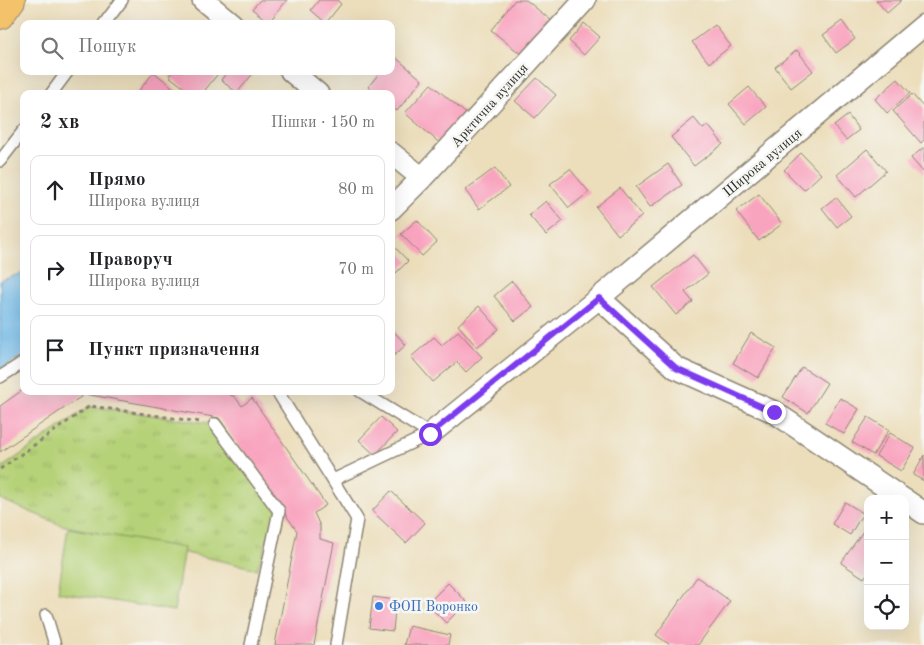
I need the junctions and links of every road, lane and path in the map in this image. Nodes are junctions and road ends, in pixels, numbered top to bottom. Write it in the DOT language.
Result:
graph roads {
  1 [pos="12,0"];
  2 [pos="122,0"];
  3 [pos="203,0"];
  4 [pos="586,0"];
  5 [pos="0,15"];
  6 [pos="107,20"];
  7 [pos="227,20"];
  8 [pos="924,25"];
  9 [pos="65,75"];
  10 [pos="296,75"];
  11 [pos="54,90"];
  12 [pos="313,90"];
  13 [pos="20,135"];
  14 [pos="395,156"];
  15 [pos="0,161"];
  16 [pos="422,178"];
  17 [pos="395,205"];
  18 [pos="599,298"];
  19 [pos="20,364"];
  20 [pos="0,377"];
  21 [pos="280,395"];
  22 [pos="367,395"];
  23 [pos="203,422"];
  24 [pos="215,424"];
  25 [pos="430,434"];
  26 [pos="0,469"];
  27 [pos="333,480"];
  28 [pos="897,495"];
  29 [pos="909,503"];
  30 [pos="924,513"];
  31 [pos="46,615"];
  32 [pos="55,645"];
  33 [pos="251,645"];
  34 [pos="336,645"];
  1 -- 5 [label="main road"];
  2 -- 6 [label="lane"];
  3 -- 7 [label="street"];
  4 -- 16 [label="street, Арктична вулиця"];
  8 -- 18 [label="street, Широка вулиця"];
  9 -- 11 [label="lane"];
  10 -- 12 [label="street"];
  13 -- 15 [label="lane"];
  14 -- 16 [label="street"];
  16 -- 17 [label="street, Арктична вулиця"];
  18 -- 25 [label="street, Широка вулиця"];
  18 -- 28 [label="street"];
  19 -- 20 [label="lane"];
  21 -- 27 [label="lane"];
  22 -- 25 [label="lane"];
  23 -- 26 [label="path"];
  24 -- 33 [label="lane"];
  25 -- 27 [label="lane"];
  27 -- 34 [label="lane"];
  29 -- 30 [label="street"];
  31 -- 32 [label="lane"];
}
